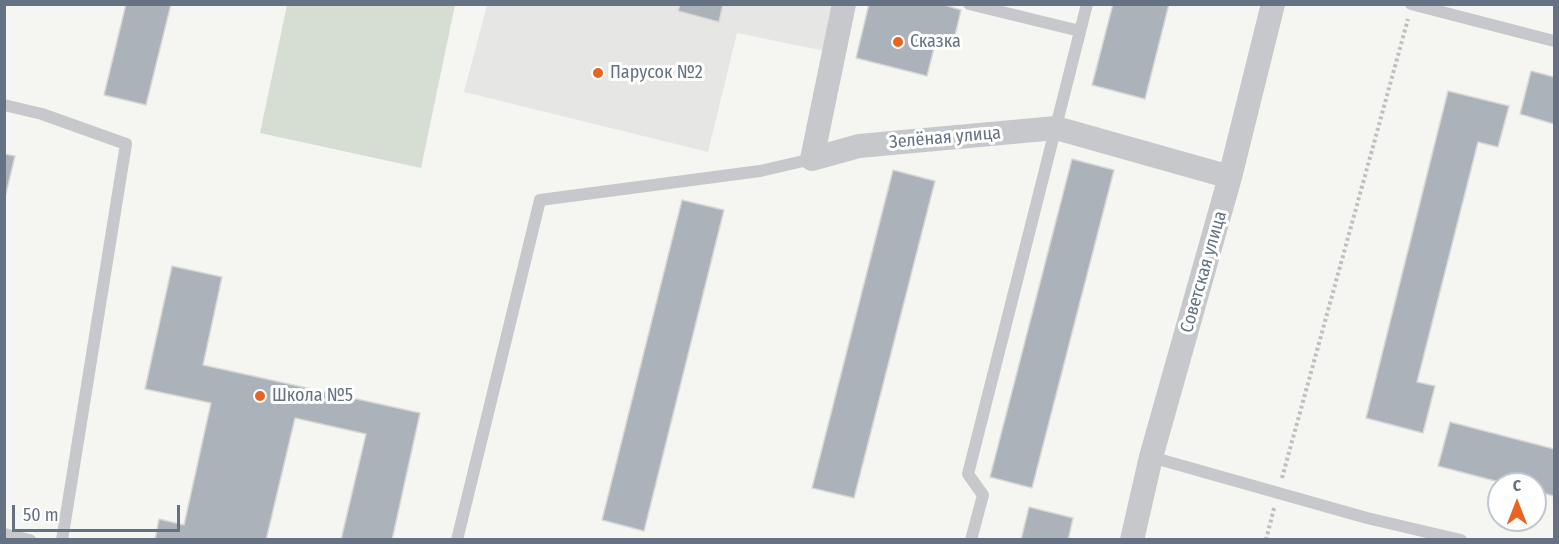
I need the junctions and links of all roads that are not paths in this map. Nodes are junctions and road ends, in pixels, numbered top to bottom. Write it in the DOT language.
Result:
graph roads {
  1 [pos="843,4"];
  2 [pos="969,4"];
  3 [pos="1086,4"];
  4 [pos="1273,4"];
  5 [pos="1411,5"];
  6 [pos="1080,31"];
  7 [pos="1554,41"];
  8 [pos="4,105"];
  9 [pos="1056,128"];
  10 [pos="812,159"];
  11 [pos="1230,177"];
  12 [pos="1151,458"];
  13 [pos="4,534"];
  14 [pos="30,540"];
  15 [pos="62,540"];
  16 [pos="457,540"];
  17 [pos="971,540"];
  18 [pos="1132,540"];
  19 [pos="1461,540"];
  1 -- 10 [label="street"];
  2 -- 6 [label="lane"];
  3 -- 6 [label="lane"];
  4 -- 11 [label="street, Советская улица"];
  5 -- 7 [label="lane"];
  6 -- 9 [label="lane"];
  8 -- 15 [label="lane"];
  9 -- 10 [label="street, Зелёная улица"];
  9 -- 11 [label="street, Зелёная улица"];
  9 -- 17 [label="lane"];
  10 -- 16 [label="lane"];
  11 -- 12 [label="street, Советская улица"];
  12 -- 18 [label="street, Советская улица"];
  12 -- 19 [label="lane"];
  13 -- 14 [label="lane"];
}
